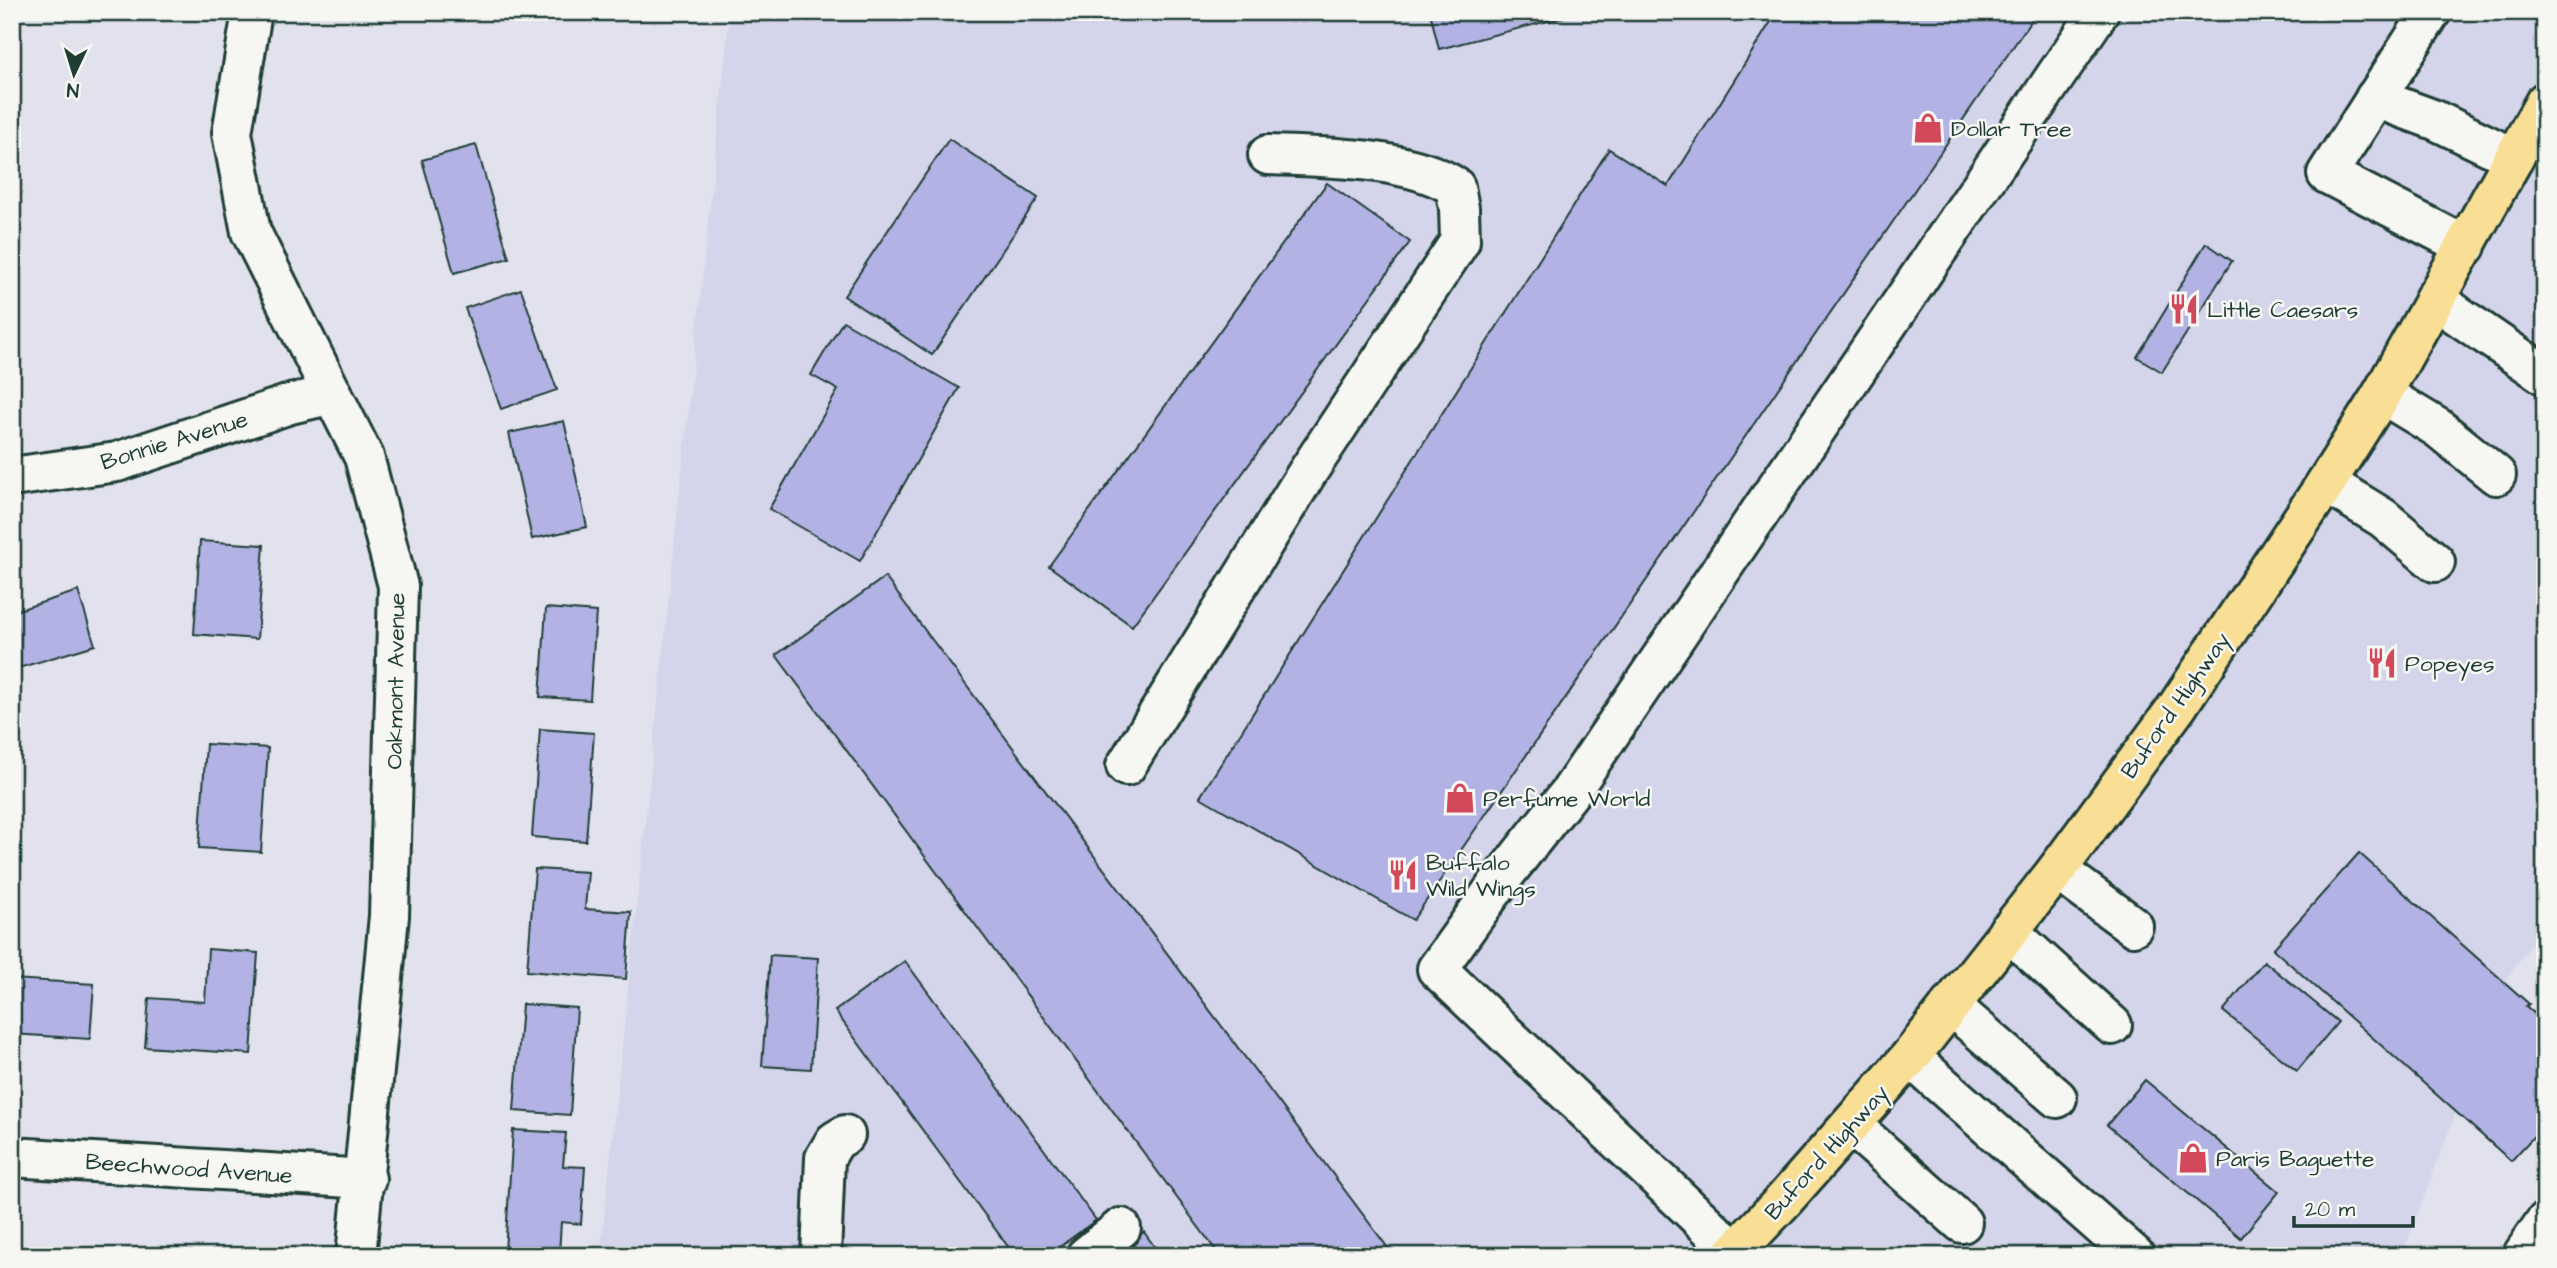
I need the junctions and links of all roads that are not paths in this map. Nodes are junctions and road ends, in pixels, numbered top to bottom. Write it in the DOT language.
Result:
graph roads {
  1 [pos="252,12"];
  2 [pos="2099,12"];
  3 [pos="2431,12"];
  4 [pos="2375,98"];
  5 [pos="2545,102"];
  6 [pos="1268,155"];
  7 [pos="2514,158"];
  8 [pos="2466,246"];
  9 [pos="2434,299"];
  10 [pos="2545,375"];
  11 [pos="333,394"];
  12 [pos="2382,394"];
  13 [pos="2496,475"];
  14 [pos="12,477"];
  15 [pos="2326,483"];
  16 [pos="2435,562"];
  17 [pos="1126,766"];
  18 [pos="2057,870"];
  19 [pos="2133,926"];
  20 [pos="2008,932"];
  21 [pos="1950,1005"];
  22 [pos="2112,1025"];
  23 [pos="1910,1057"];
  24 [pos="2057,1098"];
  25 [pos="1851,1125"];
  26 [pos="845,1135"];
  27 [pos="12,1157"];
  28 [pos="366,1180"];
  29 [pos="2545,1222"];
  30 [pos="1962,1223"];
  31 [pos="1121,1228"];
  32 [pos="1733,1254"];
  33 [pos="356,1256"];
  34 [pos="821,1256"];
  35 [pos="1086,1256"];
  36 [pos="2135,1256"];
  37 [pos="2522,1256"];
  1 -- 11 [label="street, Oakmont Avenue"];
  2 -- 32 [label="street"];
  3 -- 4 [label="street"];
  4 -- 7 [label="street"];
  4 -- 8 [label="street"];
  5 -- 7 [label="main road, Buford Highway"];
  6 -- 17 [label="street"];
  7 -- 8 [label="main road, Buford Highway"];
  8 -- 9 [label="main road, Buford Highway"];
  9 -- 10 [label="street"];
  9 -- 12 [label="main road, Buford Highway"];
  11 -- 14 [label="street, Bonnie Avenue"];
  11 -- 28 [label="street, Oakmont Avenue"];
  12 -- 13 [label="street"];
  12 -- 15 [label="main road, Buford Highway"];
  15 -- 16 [label="street"];
  15 -- 18 [label="main road, Buford Highway"];
  18 -- 19 [label="street"];
  18 -- 20 [label="main road, Buford Highway"];
  20 -- 21 [label="main road, Buford Highway"];
  20 -- 22 [label="street"];
  21 -- 23 [label="main road, Buford Highway"];
  21 -- 24 [label="street"];
  23 -- 25 [label="main road, Buford Highway"];
  23 -- 36 [label="street"];
  25 -- 30 [label="street"];
  25 -- 32 [label="main road, Buford Highway"];
  26 -- 34 [label="street"];
  27 -- 28 [label="street, Beechwood Avenue"];
  28 -- 33 [label="street, Oakmont Avenue"];
  29 -- 37 [label="street"];
  31 -- 35 [label="street"];
}
